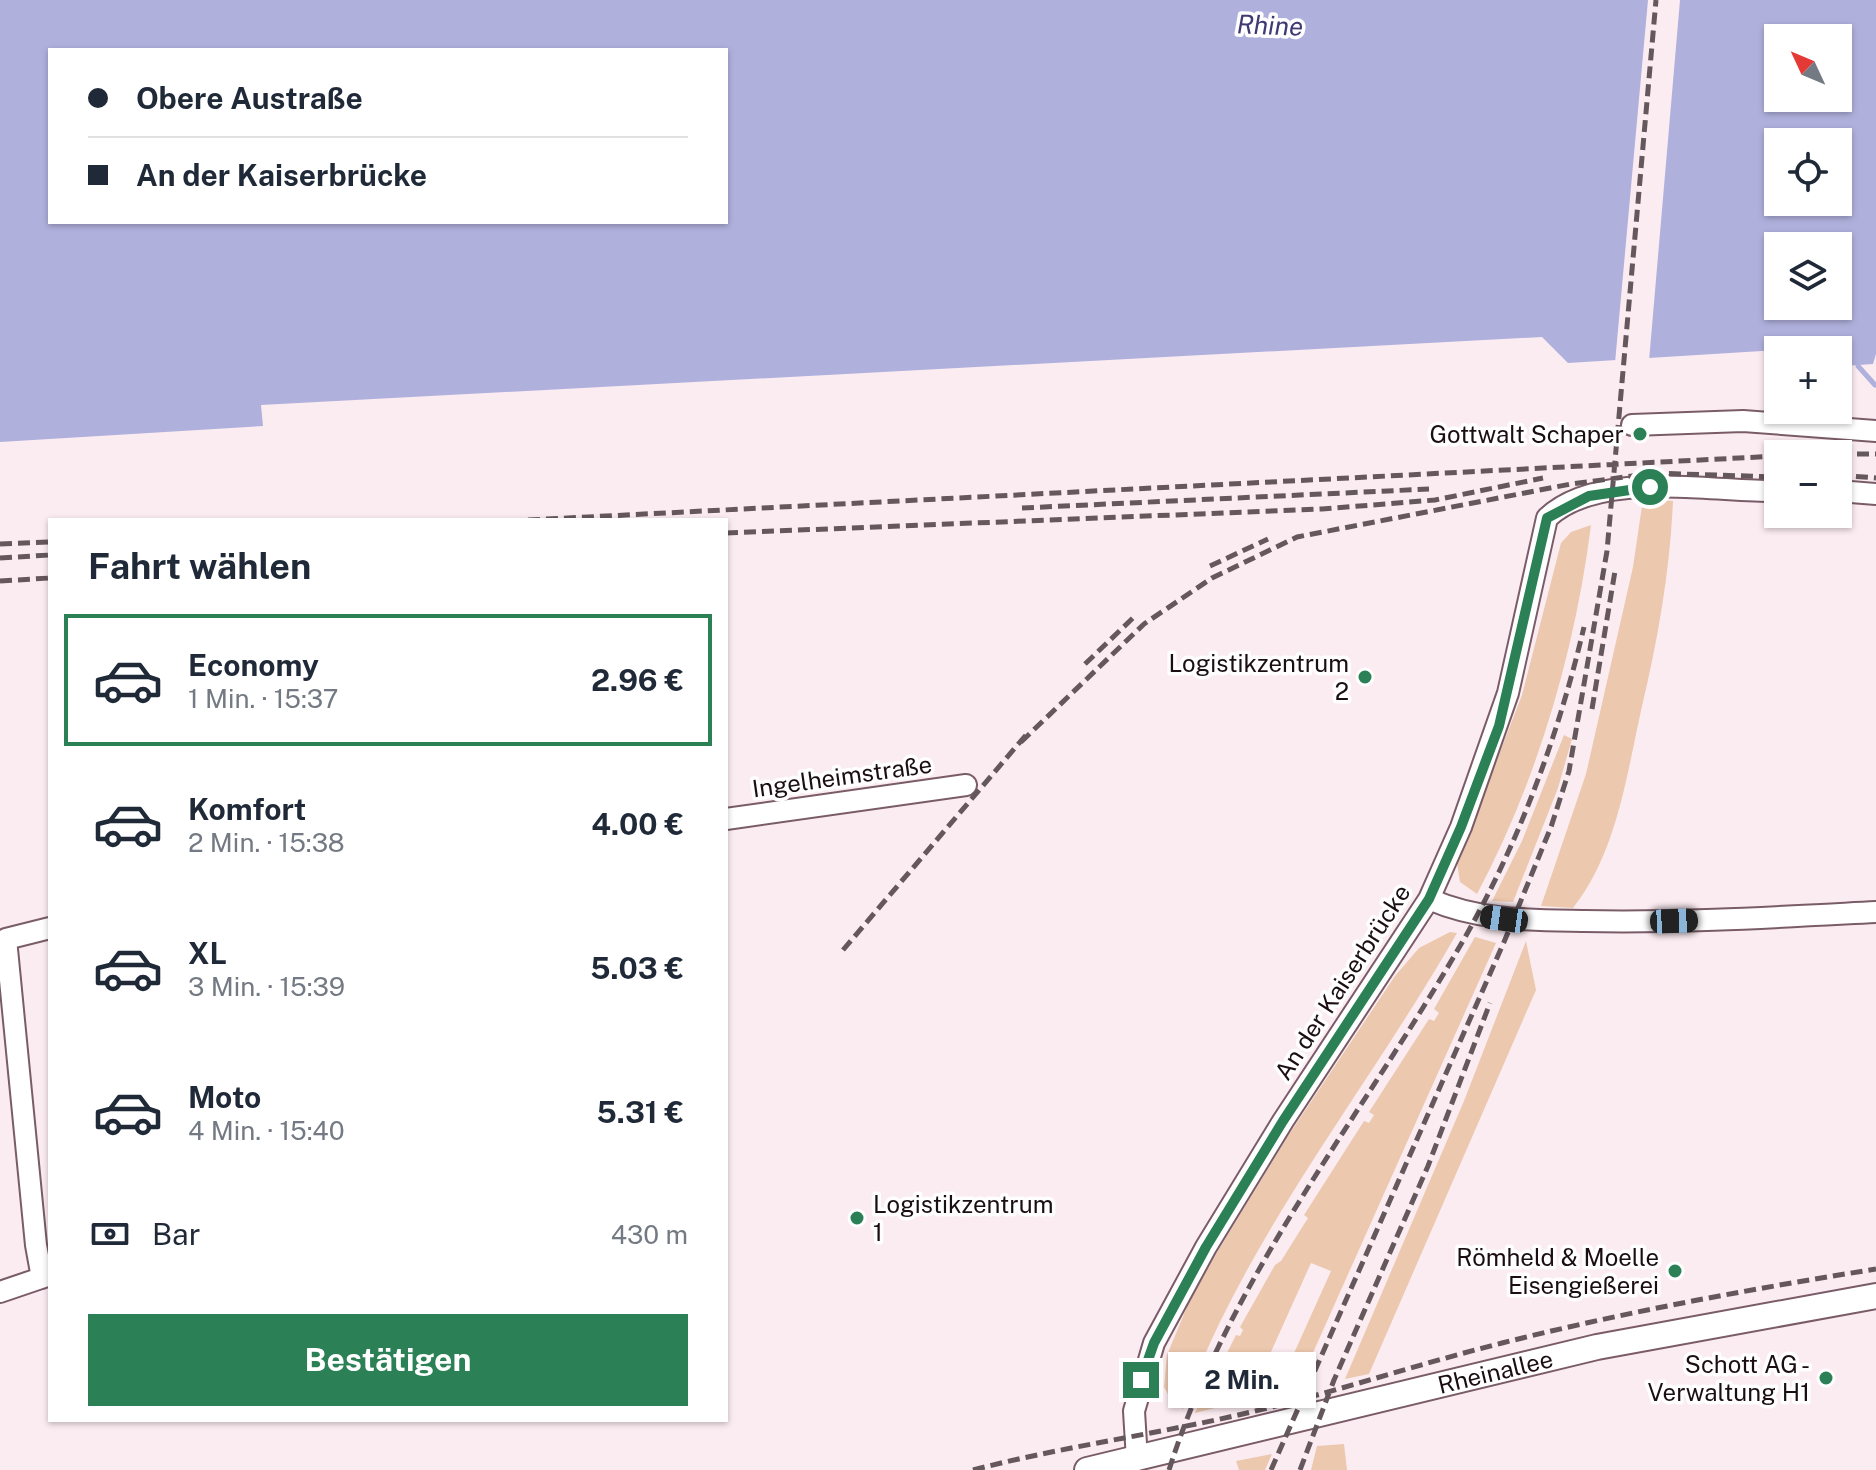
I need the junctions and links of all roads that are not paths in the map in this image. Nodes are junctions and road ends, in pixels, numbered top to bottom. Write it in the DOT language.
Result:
graph roads {
  1 [pos="1632,425"];
  2 [pos="1876,431"];
  3 [pos="1764,491"];
  4 [pos="1852,492"];
  5 [pos="1876,494"];
  6 [pos="966,785"];
  7 [pos="728,819"];
  8 [pos="1429,899"];
  9 [pos="1876,912"];
  10 [pos="48,928"];
  11 [pos="46,1277"];
  12 [pos="0,1292"];
  13 [pos="1876,1296"];
  14 [pos="1120,1465"];
  15 [pos="1087,1470"];
  1 -- 2 [label="street"];
  3 -- 8 [label="street, An der Kaiserbrücke"];
  4 -- 5 [label="street"];
  6 -- 7 [label="street, Ingelheimstraße"];
  8 -- 9 [label="street"];
  8 -- 14 [label="street, An der Kaiserbrücke"];
  10 -- 11 [label="street"];
  11 -- 12 [label="street"];
  13 -- 14 [label="main road, Rheinallee"];
  14 -- 15 [label="main road, Rheinallee"];
}
